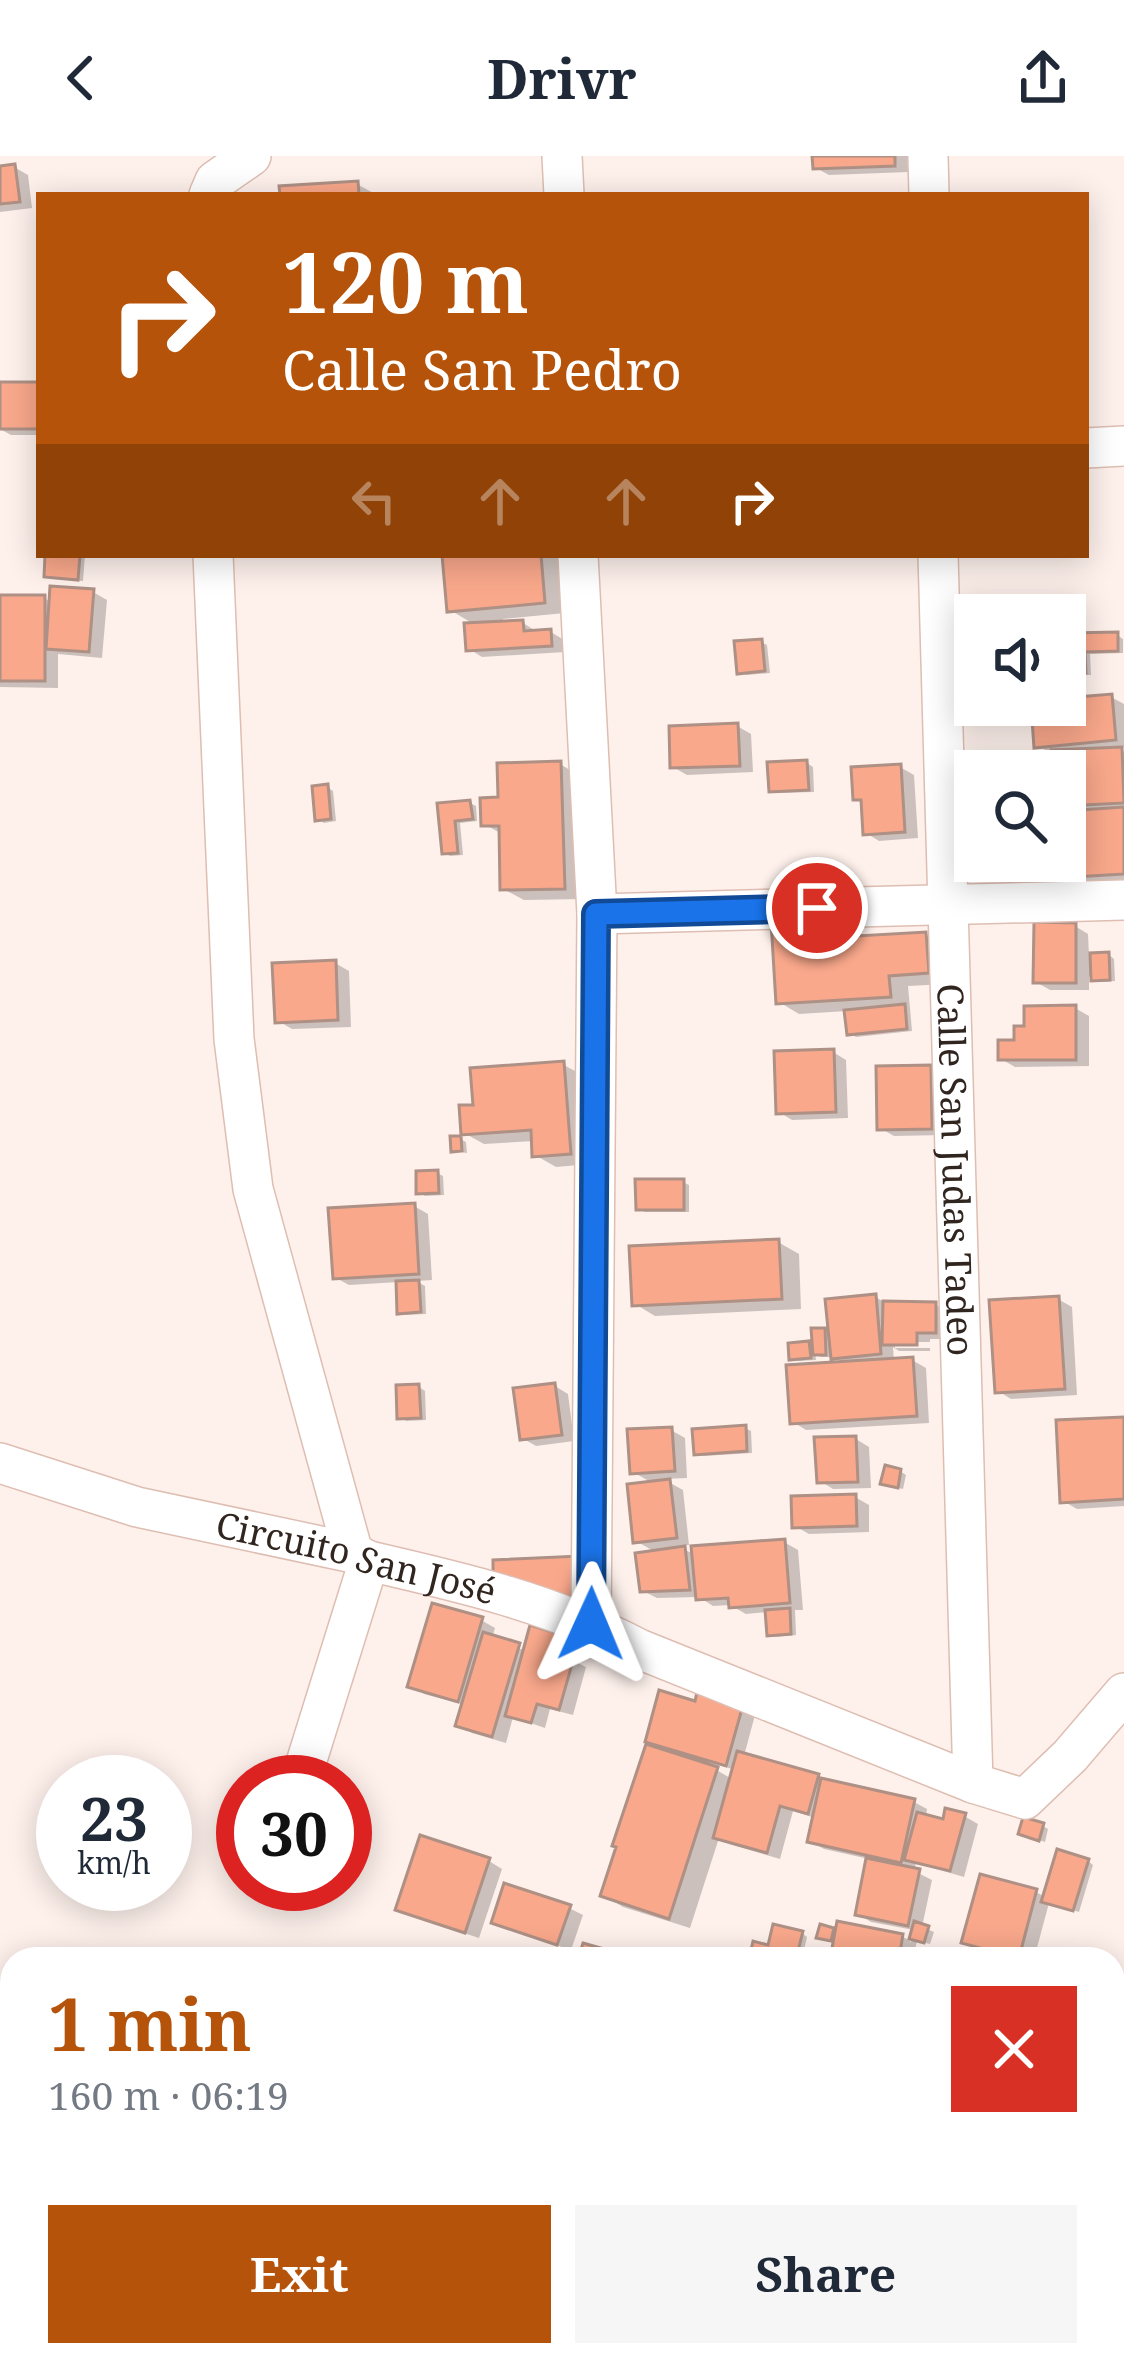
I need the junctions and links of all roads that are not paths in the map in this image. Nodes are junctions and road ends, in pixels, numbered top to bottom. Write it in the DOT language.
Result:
graph roads {
  1 [pos="251,156"];
  2 [pos="562,156"];
  3 [pos="928,156"];
  4 [pos="210,192"];
  5 [pos="564,192"];
  6 [pos="929,192"];
  7 [pos="1124,446"];
  8 [pos="1089,448"];
  9 [pos="213,558"];
  10 [pos="578,558"];
  11 [pos="938,558"];
  12 [pos="1124,899"];
  13 [pos="949,904"];
  14 [pos="596,914"];
  15 [pos="0,1462"];
  16 [pos="361,1557"];
  17 [pos="591,1624"];
  18 [pos="1124,1693"];
  19 [pos="307,1755"];
  20 [pos="973,1783"];
  1 -- 4 [label="street"];
  2 -- 5 [label="street"];
  3 -- 6 [label="street"];
  7 -- 8 [label="street"];
  9 -- 16 [label="street"];
  10 -- 14 [label="street"];
  11 -- 13 [label="street, Calle San Judas Tadeo"];
  12 -- 13 [label="street"];
  13 -- 14 [label="street"];
  13 -- 20 [label="street, Calle San Judas Tadeo"];
  14 -- 17 [label="street"];
  15 -- 16 [label="street, Circuito San José"];
  16 -- 17 [label="street, Circuito San José"];
  16 -- 19 [label="street"];
  17 -- 20 [label="street, Circuito San José"];
  18 -- 20 [label="street, Circuito San José"];
}
